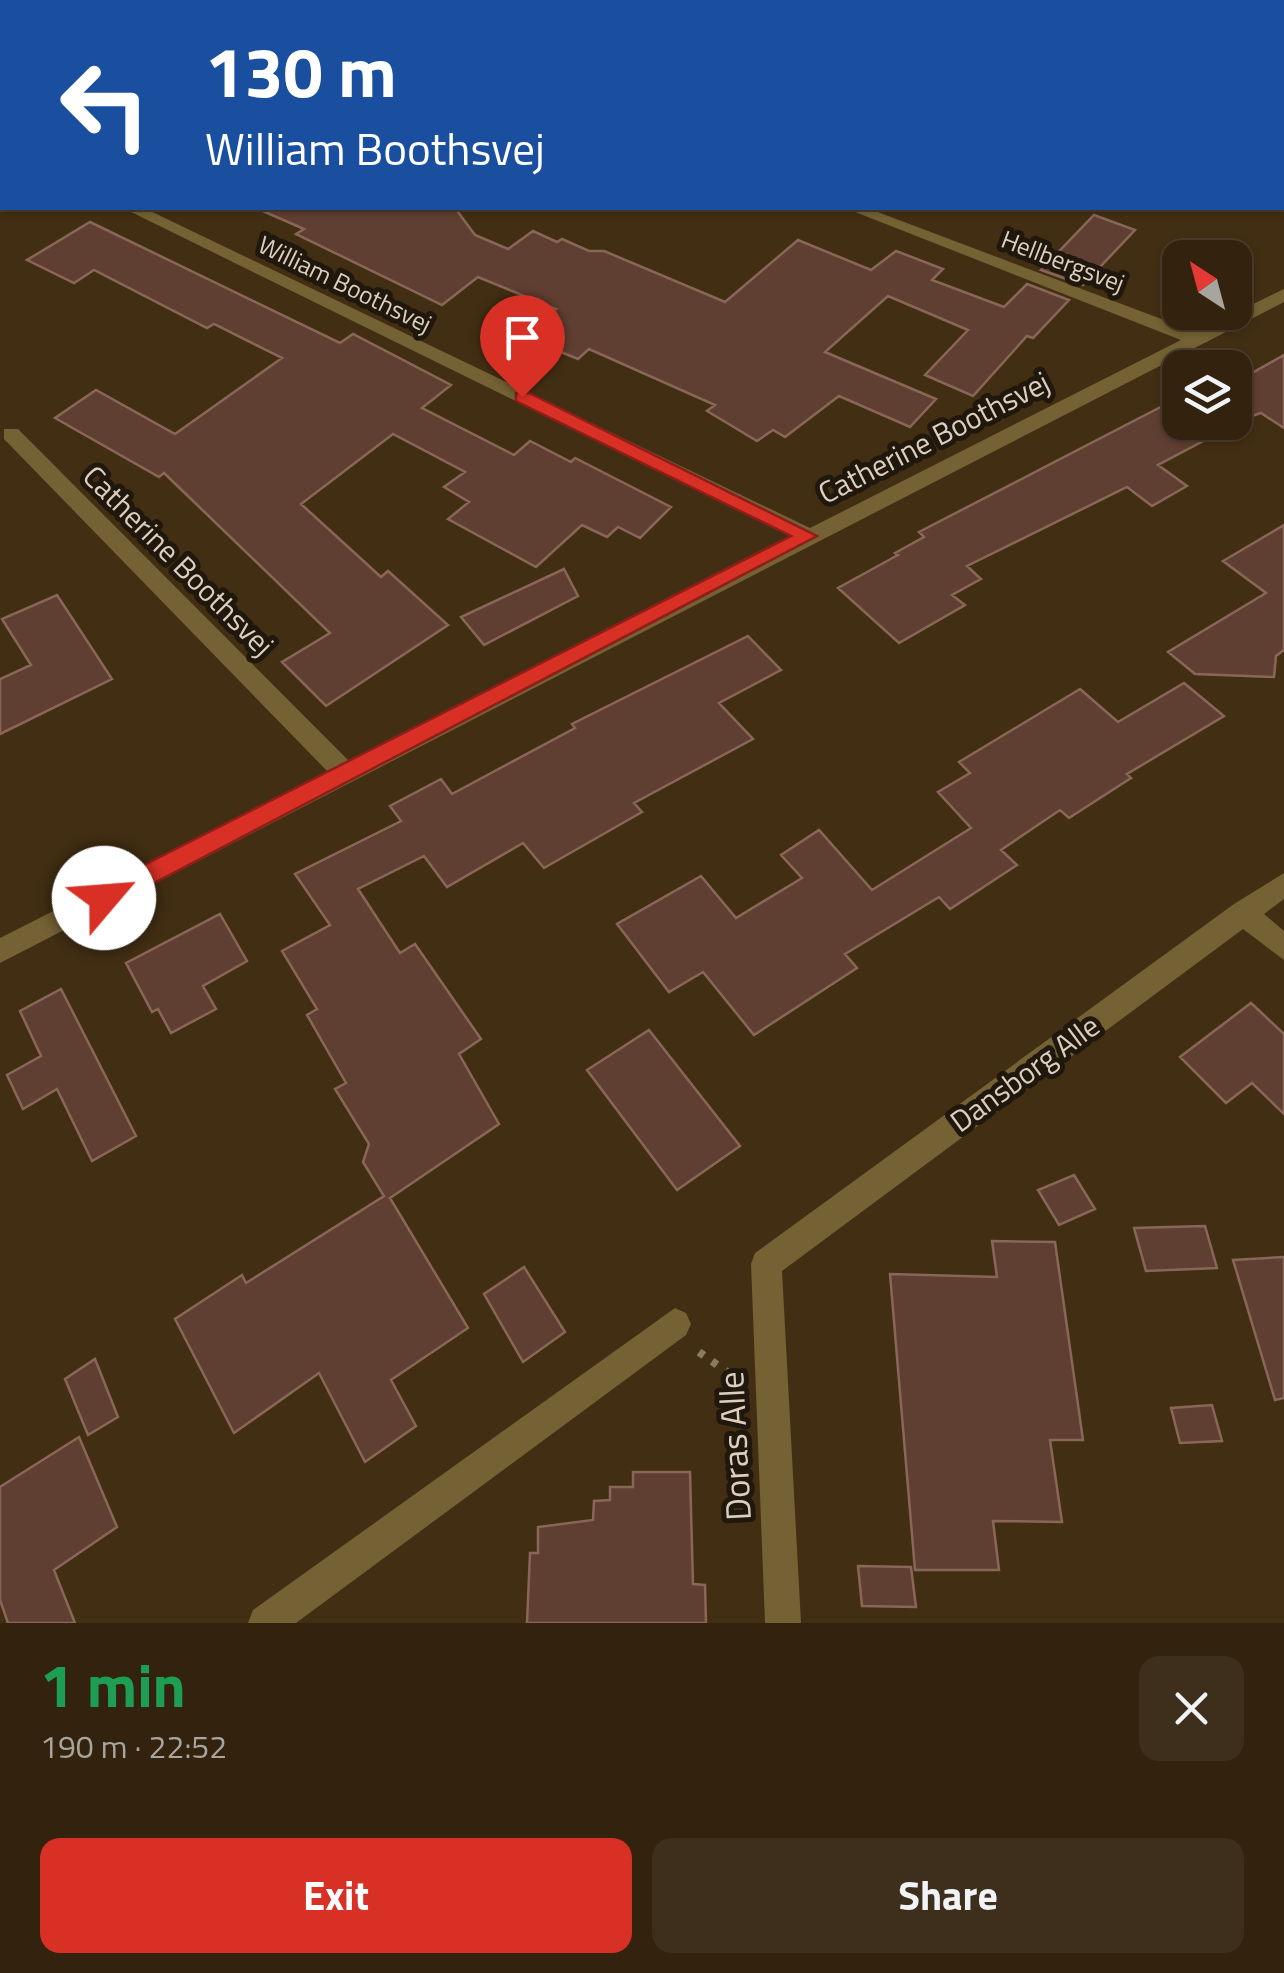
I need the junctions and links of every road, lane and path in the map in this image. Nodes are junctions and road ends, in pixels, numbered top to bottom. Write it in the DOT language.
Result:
graph roads {
  1 [pos="135,210"];
  2 [pos="858,210"];
  3 [pos="1284,295"];
  4 [pos="1198,340"];
  5 [pos="12,434"];
  6 [pos="807,536"];
  7 [pos="345,772"];
  8 [pos="1284,884"];
  9 [pos="1244,912"];
  10 [pos="1284,948"];
  11 [pos="0,951"];
  12 [pos="766,1264"];
  13 [pos="675,1324"];
  14 [pos="772,1397"];
  15 [pos="266,1623"];
  16 [pos="783,1623"];
  1 -- 6 [label="street, William Boothsvej"];
  2 -- 4 [label="street, Hellbergsvej"];
  3 -- 4 [label="street, Catherine Boothsvej"];
  4 -- 6 [label="street, Catherine Boothsvej"];
  5 -- 7 [label="street, Catherine Boothsvej"];
  6 -- 7 [label="street, Catherine Boothsvej"];
  7 -- 11 [label="street, Catherine Boothsvej"];
  8 -- 9 [label="street, Dansborg Alle"];
  9 -- 10 [label="street"];
  9 -- 12 [label="street, Dansborg Alle"];
  12 -- 14 [label="street, Doras Alle"];
  13 -- 14 [label="path"];
  13 -- 15 [label="street"];
  14 -- 16 [label="street, Doras Alle"];
}
